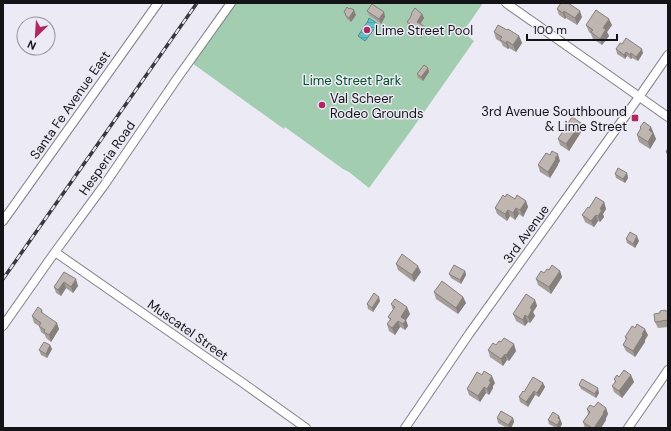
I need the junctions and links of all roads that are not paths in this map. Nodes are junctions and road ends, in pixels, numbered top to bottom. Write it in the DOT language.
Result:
graph roads {
  1 [pos="158,3"];
  2 [pos="231,3"];
  3 [pos="506,3"];
  4 [pos="668,55"];
  5 [pos="639,96"];
  6 [pos="668,117"];
  7 [pos="3,221"];
  8 [pos="55,252"];
  9 [pos="3,326"];
  10 [pos="668,370"];
  11 [pos="306,428"];
  12 [pos="405,428"];
  13 [pos="628,428"];
  1 -- 7 [label="street, Santa Fe Avenue East"];
  2 -- 8 [label="street, Hesperia Road"];
  3 -- 5 [label="street"];
  4 -- 5 [label="street, 3rd Avenue"];
  5 -- 6 [label="street"];
  5 -- 12 [label="street, 3rd Avenue"];
  8 -- 9 [label="street, Hesperia Road"];
  8 -- 11 [label="street, Muscatel Street"];
  10 -- 13 [label="street"];
}
